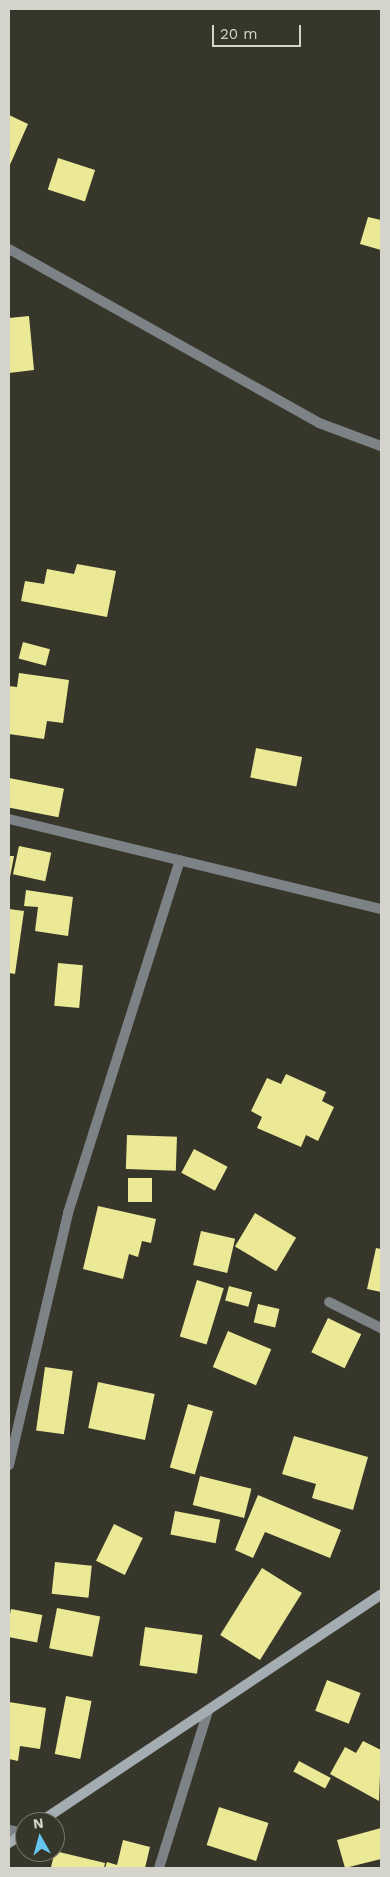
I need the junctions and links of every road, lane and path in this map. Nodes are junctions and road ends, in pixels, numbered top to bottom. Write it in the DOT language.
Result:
graph roads {
  1 [pos="9,248"];
  2 [pos="381,446"];
  3 [pos="9,819"];
  4 [pos="180,860"];
  5 [pos="381,909"];
  6 [pos="329,1302"];
  7 [pos="381,1328"];
  8 [pos="9,1465"];
  9 [pos="381,1595"];
  10 [pos="208,1711"];
  11 [pos="55,1812"];
  12 [pos="158,1868"];
  1 -- 2 [label="street"];
  3 -- 4 [label="street"];
  4 -- 5 [label="street"];
  4 -- 8 [label="street"];
  6 -- 7 [label="street"];
  9 -- 10 [label="main road"];
  10 -- 11 [label="main road"];
  10 -- 12 [label="street"];
}
